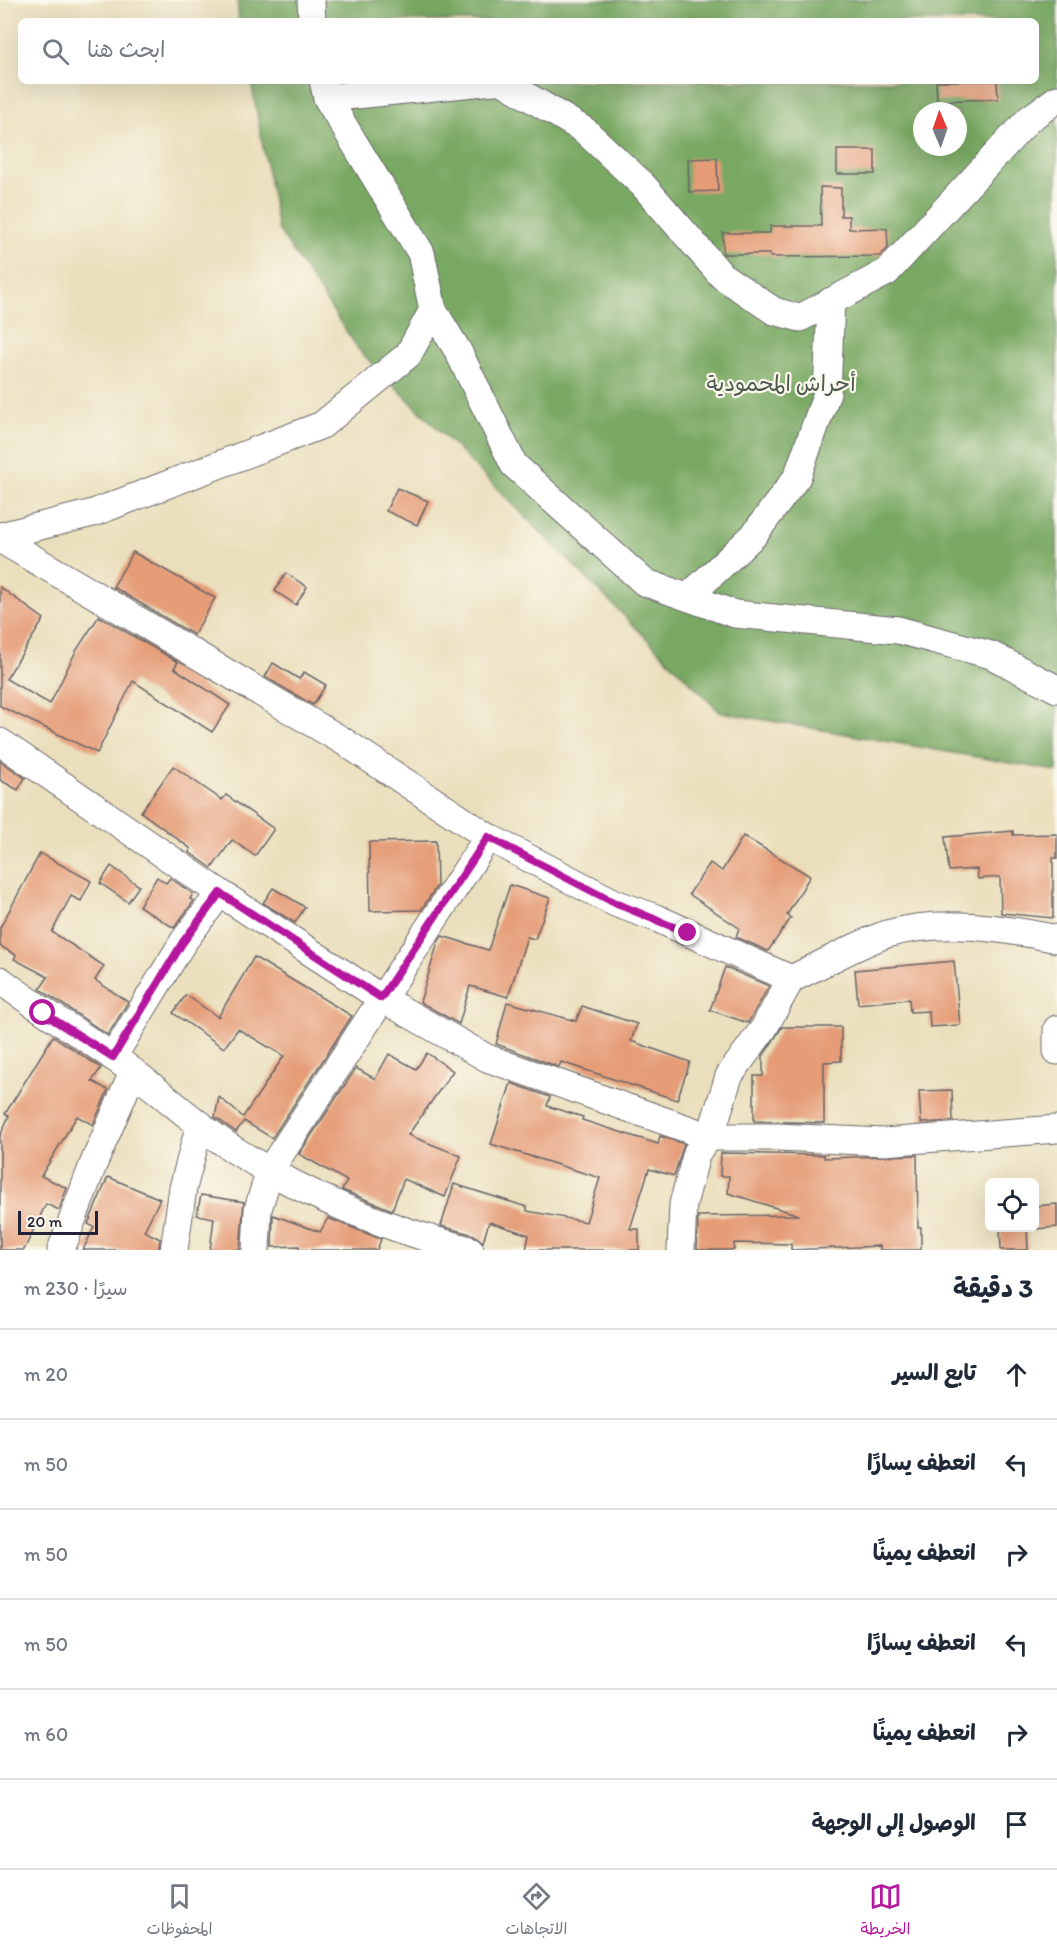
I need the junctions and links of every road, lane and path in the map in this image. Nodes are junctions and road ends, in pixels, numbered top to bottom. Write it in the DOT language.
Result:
graph roads {
  1 [pos="311,0"];
  2 [pos="312,18"];
  3 [pos="431,84"];
  4 [pos="507,84"];
  5 [pos="325,89"];
  6 [pos="1057,99"];
  7 [pos="831,301"];
  8 [pos="433,310"];
  9 [pos="0,537"];
  10 [pos="688,597"];
  11 [pos="1057,689"];
  12 [pos="0,742"];
  13 [pos="488,837"];
  14 [pos="220,893"];
  15 [pos="1057,939"];
  16 [pos="791,979"];
  17 [pos="0,980"];
  18 [pos="381,998"];
  19 [pos="1057,1029"];
  20 [pos="1057,1042"];
  21 [pos="1057,1051"];
  22 [pos="123,1064"];
  23 [pos="200,1124"];
  24 [pos="1057,1129"];
  25 [pos="710,1137"];
  26 [pos="270,1170"];
  27 [pos="402,1240"];
  28 [pos="61,1250"];
  29 [pos="174,1250"];
  30 [pos="256,1250"];
  31 [pos="470,1250"];
  32 [pos="681,1250"];
  1 -- 2 [label="street"];
  3 -- 5 [label="street"];
  4 -- 7 [label="street"];
  5 -- 8 [label="street"];
  6 -- 7 [label="street"];
  7 -- 10 [label="street"];
  8 -- 9 [label="street"];
  8 -- 10 [label="street"];
  9 -- 13 [label="street"];
  10 -- 11 [label="street"];
  12 -- 14 [label="street"];
  13 -- 16 [label="street"];
  13 -- 18 [label="street"];
  14 -- 18 [label="street"];
  14 -- 22 [label="street"];
  15 -- 16 [label="street"];
  16 -- 25 [label="street"];
  17 -- 22 [label="street"];
  18 -- 25 [label="street"];
  18 -- 26 [label="street"];
  19 -- 20 [label="street"];
  20 -- 21 [label="street"];
  22 -- 23 [label="street"];
  22 -- 28 [label="street"];
  23 -- 26 [label="street"];
  23 -- 29 [label="street"];
  24 -- 25 [label="street"];
  25 -- 32 [label="street"];
  26 -- 27 [label="street"];
  26 -- 30 [label="street"];
  27 -- 31 [label="street"];
}
